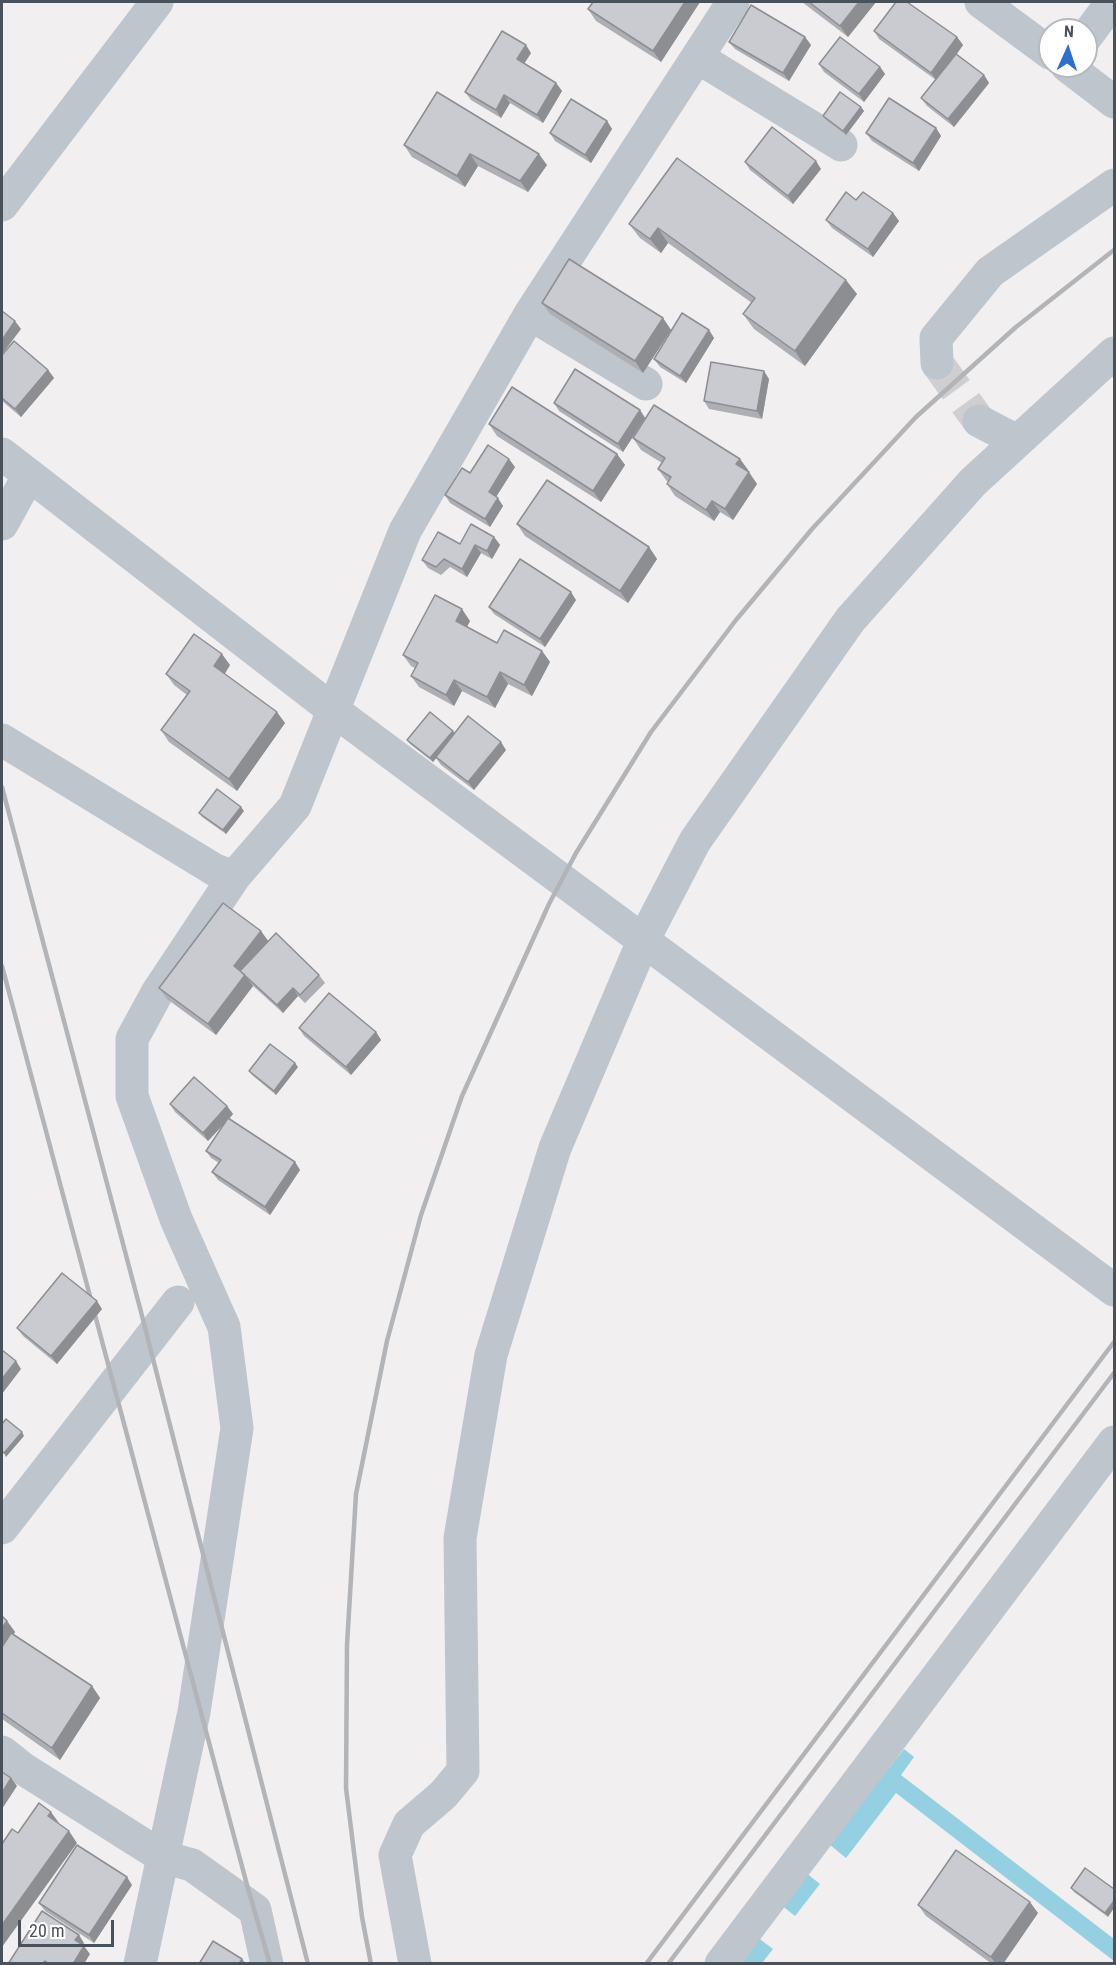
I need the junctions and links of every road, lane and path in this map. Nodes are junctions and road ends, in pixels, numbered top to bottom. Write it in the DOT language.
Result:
graph roads {
  1 [pos="157,2"];
  2 [pos="733,2"];
  3 [pos="981,2"];
  4 [pos="1112,2"];
  5 [pos="1098,21"];
  6 [pos="1038,44"];
  7 [pos="697,57"];
  8 [pos="1083,78"];
  9 [pos="1114,102"];
  10 [pos="841,145"];
  11 [pos="1114,185"];
  12 [pos="2,204"];
  13 [pos="530,314"];
  14 [pos="1114,353"];
  15 [pos="937,363"];
  16 [pos="646,384"];
  17 [pos="979,421"];
  18 [pos="1017,441"];
  19 [pos="2,454"];
  20 [pos="29,475"];
  21 [pos="2,524"];
  22 [pos="333,710"];
  23 [pos="2,741"];
  24 [pos="234,877"];
  25 [pos="644,939"];
  26 [pos="1114,1290"];
  27 [pos="178,1302"];
  28 [pos="1114,1442"];
  29 [pos="2,1528"];
  30 [pos="2,1752"];
  31 [pos="163,1857"];
  32 [pos="140,1964"];
  33 [pos="267,1964"];
  34 [pos="415,1964"];
  35 [pos="721,1964"];
  1 -- 12 [label="street"];
  2 -- 7 [label="street"];
  3 -- 6 [label="street"];
  4 -- 5 [label="street"];
  7 -- 10 [label="street"];
  7 -- 13 [label="street"];
  8 -- 9 [label="street"];
  11 -- 15 [label="street"];
  13 -- 16 [label="street"];
  13 -- 22 [label="street"];
  14 -- 18 [label="street"];
  17 -- 18 [label="street"];
  18 -- 25 [label="street"];
  19 -- 20 [label="street"];
  20 -- 21 [label="street"];
  20 -- 22 [label="street"];
  22 -- 24 [label="street"];
  22 -- 25 [label="street"];
  23 -- 24 [label="street"];
  24 -- 31 [label="street"];
  25 -- 26 [label="street"];
  25 -- 34 [label="street"];
  27 -- 29 [label="street"];
  28 -- 35 [label="street"];
  30 -- 31 [label="street"];
  31 -- 32 [label="street"];
  31 -- 33 [label="street"];
}
